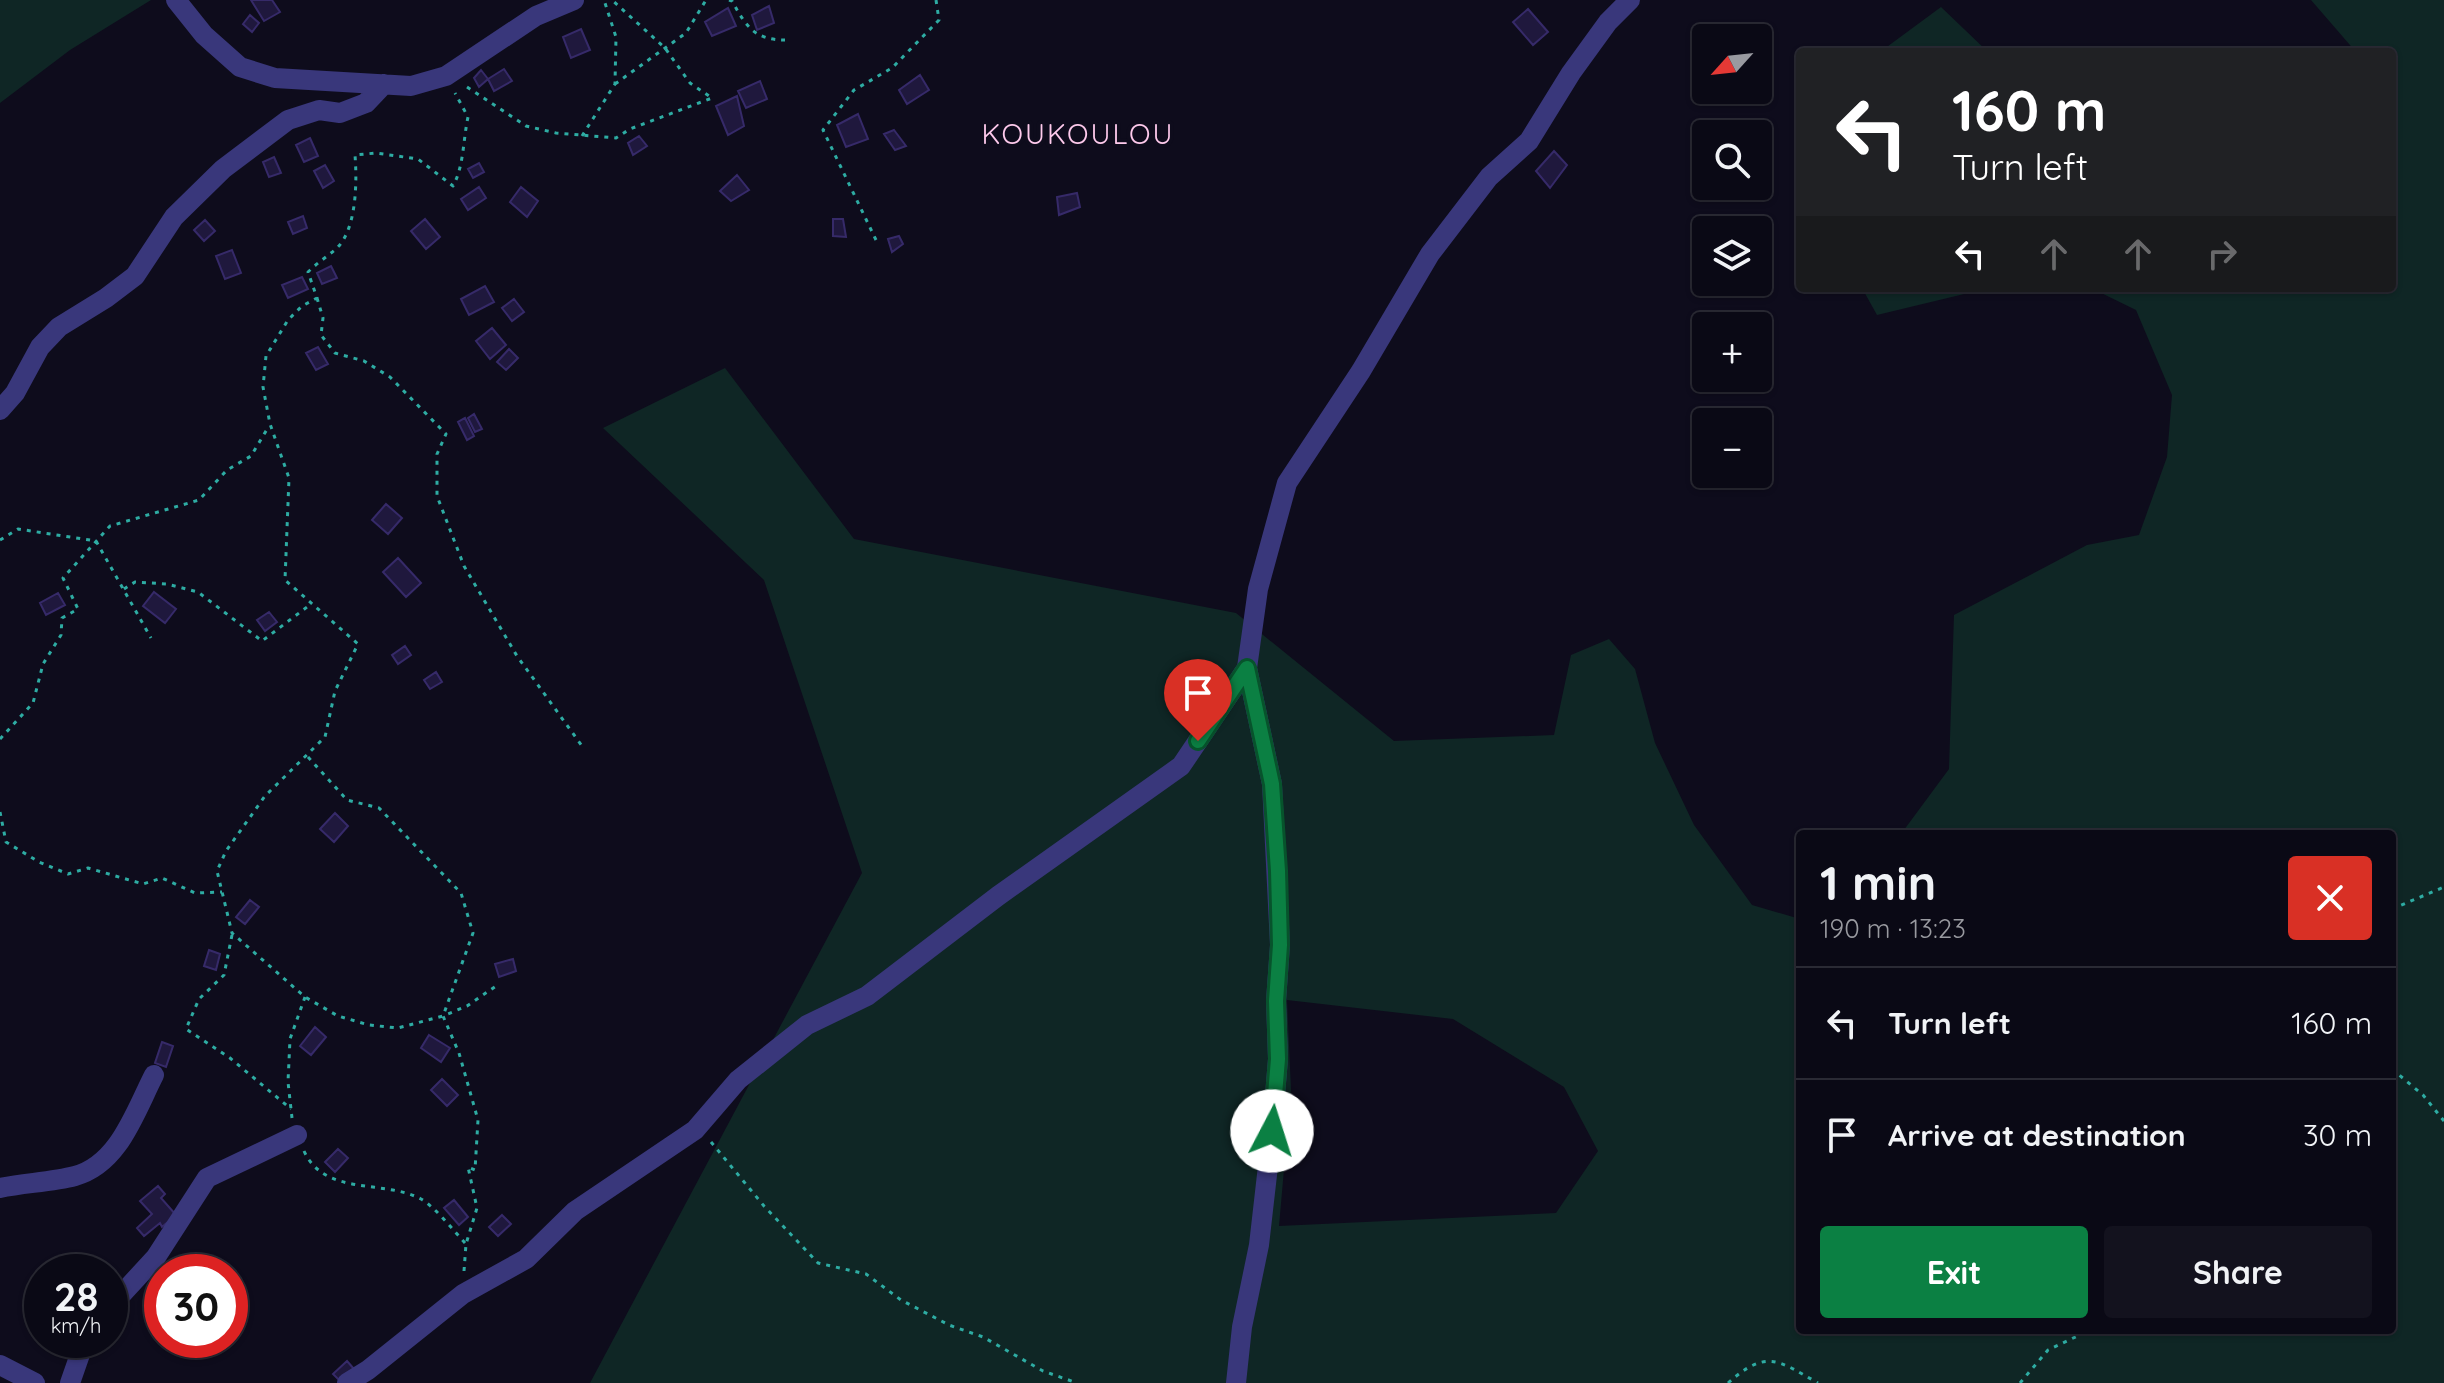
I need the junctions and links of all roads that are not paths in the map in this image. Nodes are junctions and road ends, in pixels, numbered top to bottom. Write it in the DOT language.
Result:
graph roads {
  1 [pos="176,0"];
  2 [pos="574,0"];
  3 [pos="1630,0"];
  4 [pos="384,84"];
  5 [pos="0,410"];
  6 [pos="1247,668"];
  7 [pos="154,1075"];
  8 [pos="297,1135"];
  9 [pos="0,1188"];
  10 [pos="128,1287"];
  11 [pos="79,1358"];
  12 [pos="0,1365"];
  13 [pos="35,1383"];
  14 [pos="70,1383"];
  15 [pos="347,1383"];
  16 [pos="1236,1383"];
  1 -- 4 [label="street"];
  2 -- 4 [label="street"];
  3 -- 6 [label="street"];
  4 -- 5 [label="street"];
  6 -- 15 [label="street"];
  6 -- 16 [label="street"];
  7 -- 9 [label="street"];
  8 -- 10 [label="street"];
  11 -- 14 [label="street"];
  12 -- 13 [label="street"];
}
